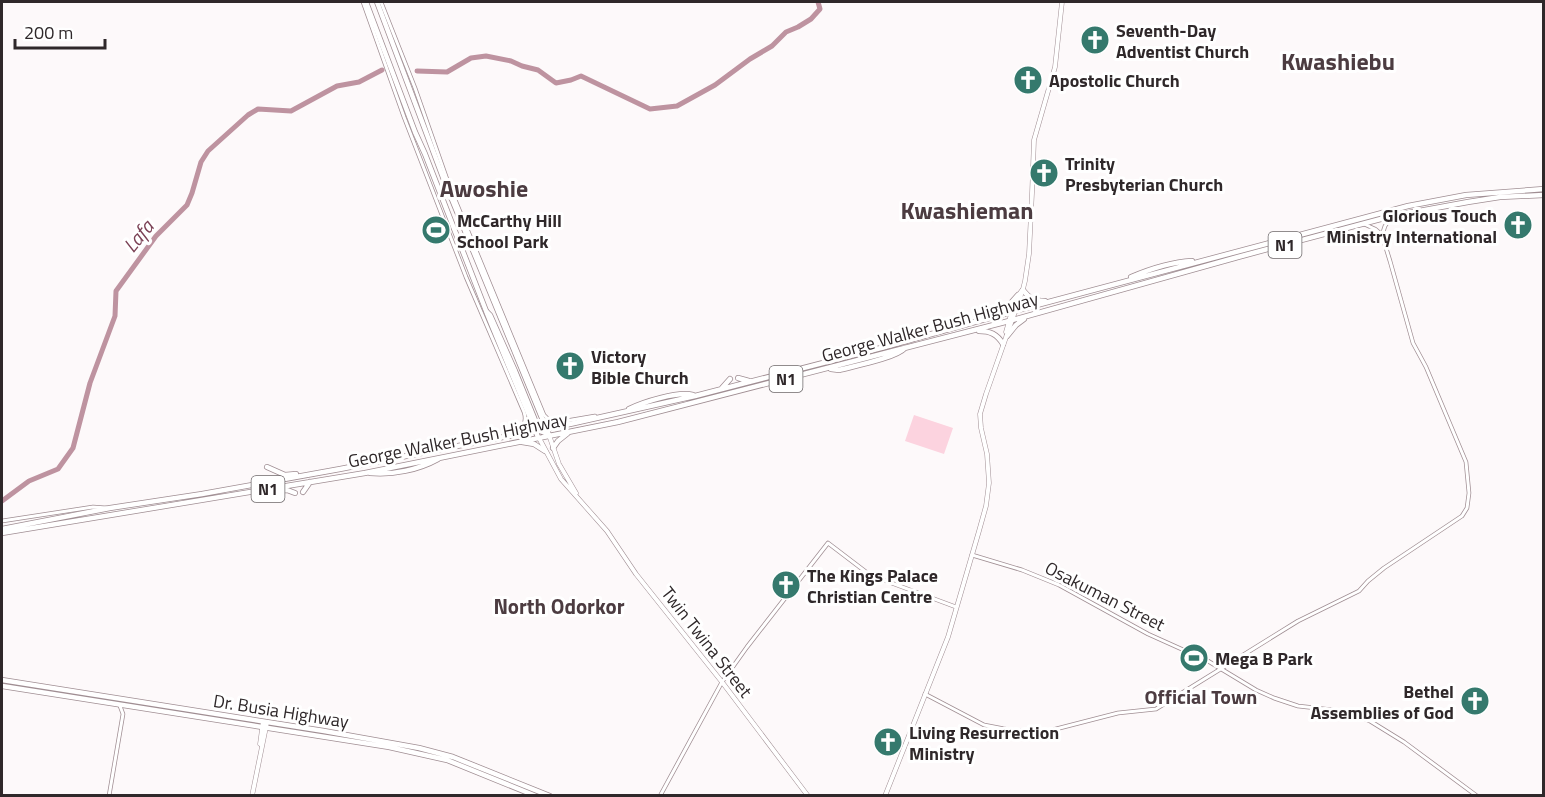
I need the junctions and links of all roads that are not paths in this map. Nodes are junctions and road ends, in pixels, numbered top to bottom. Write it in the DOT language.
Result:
graph roads {
  1 [pos="365,2"];
  2 [pos="379,2"];
  3 [pos="1062,2"];
  4 [pos="428,131"];
  5 [pos="413,133"];
  6 [pos="1542,188"];
  7 [pos="1544,195"];
  8 [pos="1392,216"];
  9 [pos="1364,224"];
  10 [pos="1382,235"];
  11 [pos="467,237"];
  12 [pos="459,242"];
  13 [pos="1023,289"];
  14 [pos="1018,295"];
  15 [pos="479,300"];
  16 [pos="1051,301"];
  17 [pos="1013,311"];
  18 [pos="1001,315"];
  19 [pos="1030,315"];
  20 [pos="1010,321"];
  21 [pos="970,331"];
  22 [pos="1007,336"];
  23 [pos="1003,346"];
  24 [pos="738,378"];
  25 [pos="730,379"];
  26 [pos="752,382"];
  27 [pos="720,390"];
  28 [pos="603,417"];
  29 [pos="543,422"];
  30 [pos="537,428"];
  31 [pos="546,428"];
  32 [pos="570,431"];
  33 [pos="516,435"];
  34 [pos="549,435"];
  35 [pos="538,437"];
  36 [pos="519,441"];
  37 [pos="553,448"];
  38 [pos="545,451"];
  39 [pos="340,469"];
  40 [pos="268,477"];
  41 [pos="310,482"];
  42 [pos="256,492"];
  43 [pos="303,492"];
  44 [pos="295,493"];
  45 [pos="585,507"];
  46 [pos="110,508"];
  47 [pos="2,529"];
  48 [pos="972,555"];
  49 [pos="958,608"];
  50 [pos="1221,668"];
  51 [pos="2,680"];
  52 [pos="722,682"];
  53 [pos="2,686"];
  54 [pos="925,694"];
  55 [pos="119,705"];
  56 [pos="264,724"];
  57 [pos="109,795"];
  58 [pos="252,795"];
  59 [pos="536,795"];
  60 [pos="550,795"];
  61 [pos="660,795"];
  62 [pos="808,795"];
  63 [pos="885,795"];
  64 [pos="1477,795"];
  1 -- 5 [label="main road"];
  2 -- 4 [label="main road"];
  3 -- 13 [label="main road"];
  4 -- 11 [label="main road"];
  4 -- 28 [label="street, George Walker Bush Highway"];
  5 -- 12 [label="main road"];
  5 -- 15 [label="street"];
  6 -- 16 [label="main road, George Walker Bush Highway / N1"];
  7 -- 8 [label="main road, George Walker Bush Highway / N1"];
  8 -- 9 [label="main road, George Walker Bush Highway / N1"];
  8 -- 10 [label="street"];
  9 -- 10 [label="street"];
  9 -- 19 [label="main road, George Walker Bush Highway / N1"];
  10 -- 50 [label="street"];
  11 -- 12 [label="main road"];
  11 -- 29 [label="main road"];
  12 -- 15 [label="main road"];
  13 -- 14 [label="main road"];
  13 -- 16 [label="main road"];
  13 -- 17 [label="main road"];
  14 -- 17 [label="main road"];
  14 -- 18 [label="main road"];
  15 -- 30 [label="main road"];
  15 -- 33 [label="street, George Walker Bush Highway"];
  16 -- 17 [label="main road, George Walker Bush Highway / N1"];
  17 -- 18 [label="main road, George Walker Bush Highway / N1"];
  17 -- 20 [label="main road"];
  18 -- 26 [label="main road, George Walker Bush Highway / N1"];
  19 -- 20 [label="main road, George Walker Bush Highway / N1"];
  19 -- 22 [label="main road"];
  20 -- 21 [label="main road, George Walker Bush Highway / N1"];
  20 -- 22 [label="main road"];
  20 -- 23 [label="main road"];
  21 -- 23 [label="main road"];
  21 -- 32 [label="main road, George Walker Bush Highway / N1"];
  22 -- 23 [label="main road"];
  23 -- 48 [label="main road"];
  24 -- 26 [label="main road"];
  25 -- 27 [label="main road"];
  26 -- 27 [label="main road, George Walker Bush Highway / N1"];
  27 -- 28 [label="main road, George Walker Bush Highway / N1"];
  28 -- 31 [label="main road, George Walker Bush Highway / N1"];
  29 -- 30 [label="main road"];
  29 -- 31 [label="main road"];
  30 -- 31 [label="main road, George Walker Bush Highway / N1"];
  30 -- 33 [label="main road, George Walker Bush Highway / N1"];
  30 -- 34 [label="main road"];
  30 -- 35 [label="main road"];
  31 -- 34 [label="main road"];
  32 -- 34 [label="main road, George Walker Bush Highway / N1"];
  32 -- 37 [label="main road"];
  33 -- 39 [label="main road, George Walker Bush Highway / N1"];
  34 -- 35 [label="main road, George Walker Bush Highway / N1"];
  34 -- 37 [label="main road, Twin Twina Street"];
  35 -- 36 [label="main road, George Walker Bush Highway / N1"];
  35 -- 38 [label="main road, Twin Twina Street"];
  36 -- 38 [label="main road"];
  36 -- 41 [label="main road, George Walker Bush Highway / N1"];
  37 -- 45 [label="main road, Twin Twina Street"];
  38 -- 45 [label="main road, Twin Twina Street"];
  39 -- 40 [label="main road, George Walker Bush Highway / N1"];
  39 -- 40 [label="main road"];
  40 -- 46 [label="main road, George Walker Bush Highway / N1"];
  41 -- 42 [label="main road, George Walker Bush Highway / N1"];
  41 -- 43 [label="main road"];
  42 -- 44 [label="main road"];
  42 -- 47 [label="main road, George Walker Bush Highway / N1"];
  45 -- 52 [label="main road, Twin Twina Street"];
  46 -- 47 [label="main road, George Walker Bush Highway / N1"];
  46 -- 47 [label="street, George Walker Bush Highway"];
  48 -- 49 [label="main road"];
  48 -- 50 [label="street, Osakuman Street"];
  49 -- 52 [label="street"];
  49 -- 54 [label="main road"];
  50 -- 54 [label="street"];
  50 -- 64 [label="street, Osakuman Street"];
  51 -- 56 [label="main road, Dr. Busia Highway"];
  52 -- 61 [label="street"];
  52 -- 62 [label="main road, Twin Twina Street"];
  53 -- 55 [label="main road, Dr. Busia Highway"];
  54 -- 63 [label="main road"];
  55 -- 56 [label="main road, Dr. Busia Highway"];
  55 -- 57 [label="street"];
  56 -- 58 [label="main road"];
  56 -- 59 [label="main road, Dr. Busia Highway"];
  56 -- 60 [label="main road, Dr. Busia Highway"];
}
